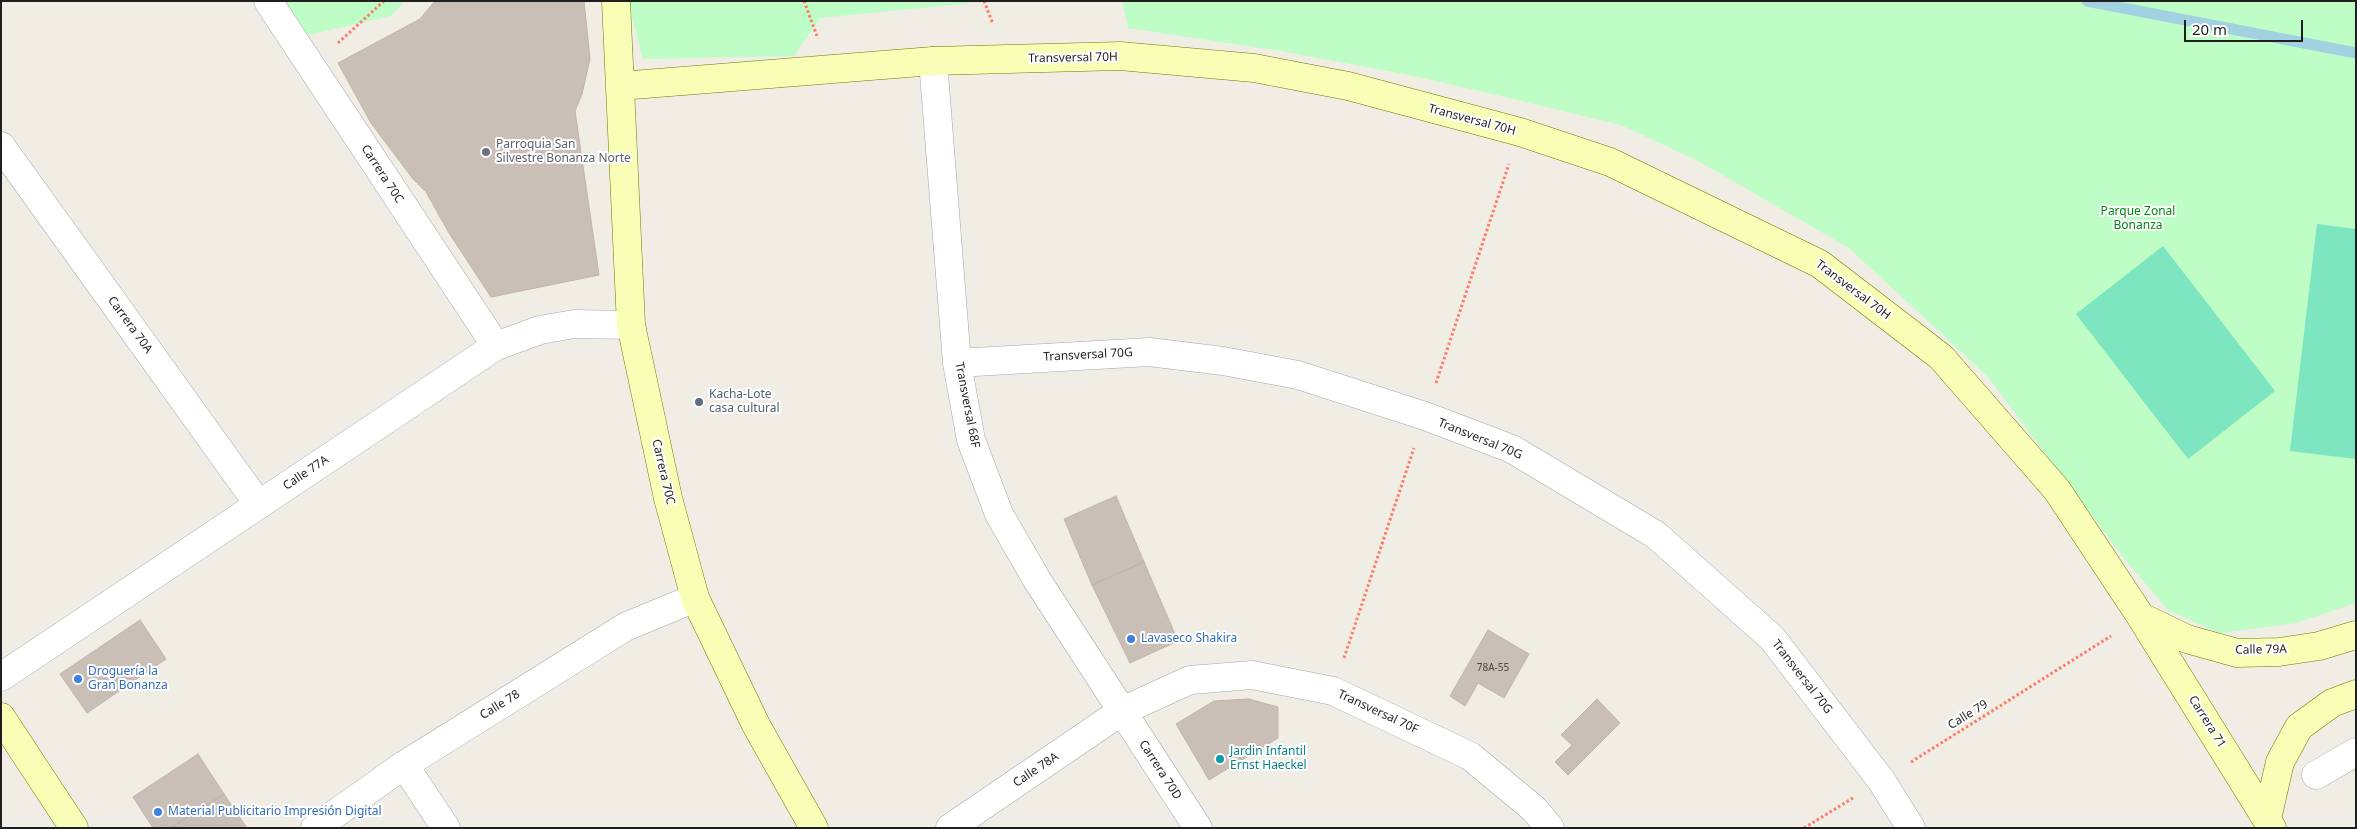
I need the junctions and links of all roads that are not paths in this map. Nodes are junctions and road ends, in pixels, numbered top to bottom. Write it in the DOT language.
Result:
graph roads {
  1 [pos="268,1"];
  2 [pos="616,1"];
  3 [pos="933,61"];
  4 [pos="620,86"];
  5 [pos="1,146"];
  6 [pos="631,325"];
  7 [pos="496,346"];
  8 [pos="958,363"];
  9 [pos="259,505"];
  10 [pos="695,598"];
  11 [pos="2140,617"];
  12 [pos="2356,635"];
  13 [pos="1,677"];
  14 [pos="2356,694"];
  15 [pos="1122,712"];
  16 [pos="1,717"];
  17 [pos="2356,752"];
  18 [pos="404,765"];
  19 [pos="2316,775"];
  20 [pos="2270,823"];
  21 [pos="74,828"];
  22 [pos="315,828"];
  23 [pos="446,828"];
  24 [pos="814,828"];
  25 [pos="950,828"];
  26 [pos="1198,828"];
  27 [pos="1550,828"];
  28 [pos="1911,828"];
  1 -- 7 [label="street, Carrera 70C"];
  2 -- 4 [label="street, Carrera 70C"];
  3 -- 4 [label="street, Transversal 70H"];
  3 -- 8 [label="street, Transversal 68F"];
  3 -- 11 [label="street, Transversal 70H"];
  4 -- 6 [label="street, Carrera 70C"];
  5 -- 9 [label="street, Carrera 70A"];
  6 -- 7 [label="street, Calle 77A"];
  6 -- 10 [label="street, Carrera 70C"];
  7 -- 9 [label="street, Calle 77A"];
  8 -- 15 [label="street, Transversal 68F"];
  8 -- 28 [label="street, Transversal 70G"];
  9 -- 13 [label="street, Calle 77A"];
  10 -- 18 [label="street, Calle 78"];
  10 -- 24 [label="street, Carrera 70C"];
  11 -- 12 [label="street, Calle 79A"];
  11 -- 20 [label="street, Carrera 71"];
  14 -- 20 [label="street"];
  15 -- 25 [label="street, Calle 78A"];
  15 -- 26 [label="street, Carrera 70D"];
  15 -- 27 [label="street, Transversal 70F"];
  16 -- 21 [label="street"];
  17 -- 19 [label="street"];
  18 -- 22 [label="street, Calle 78"];
  18 -- 23 [label="street"];
}
